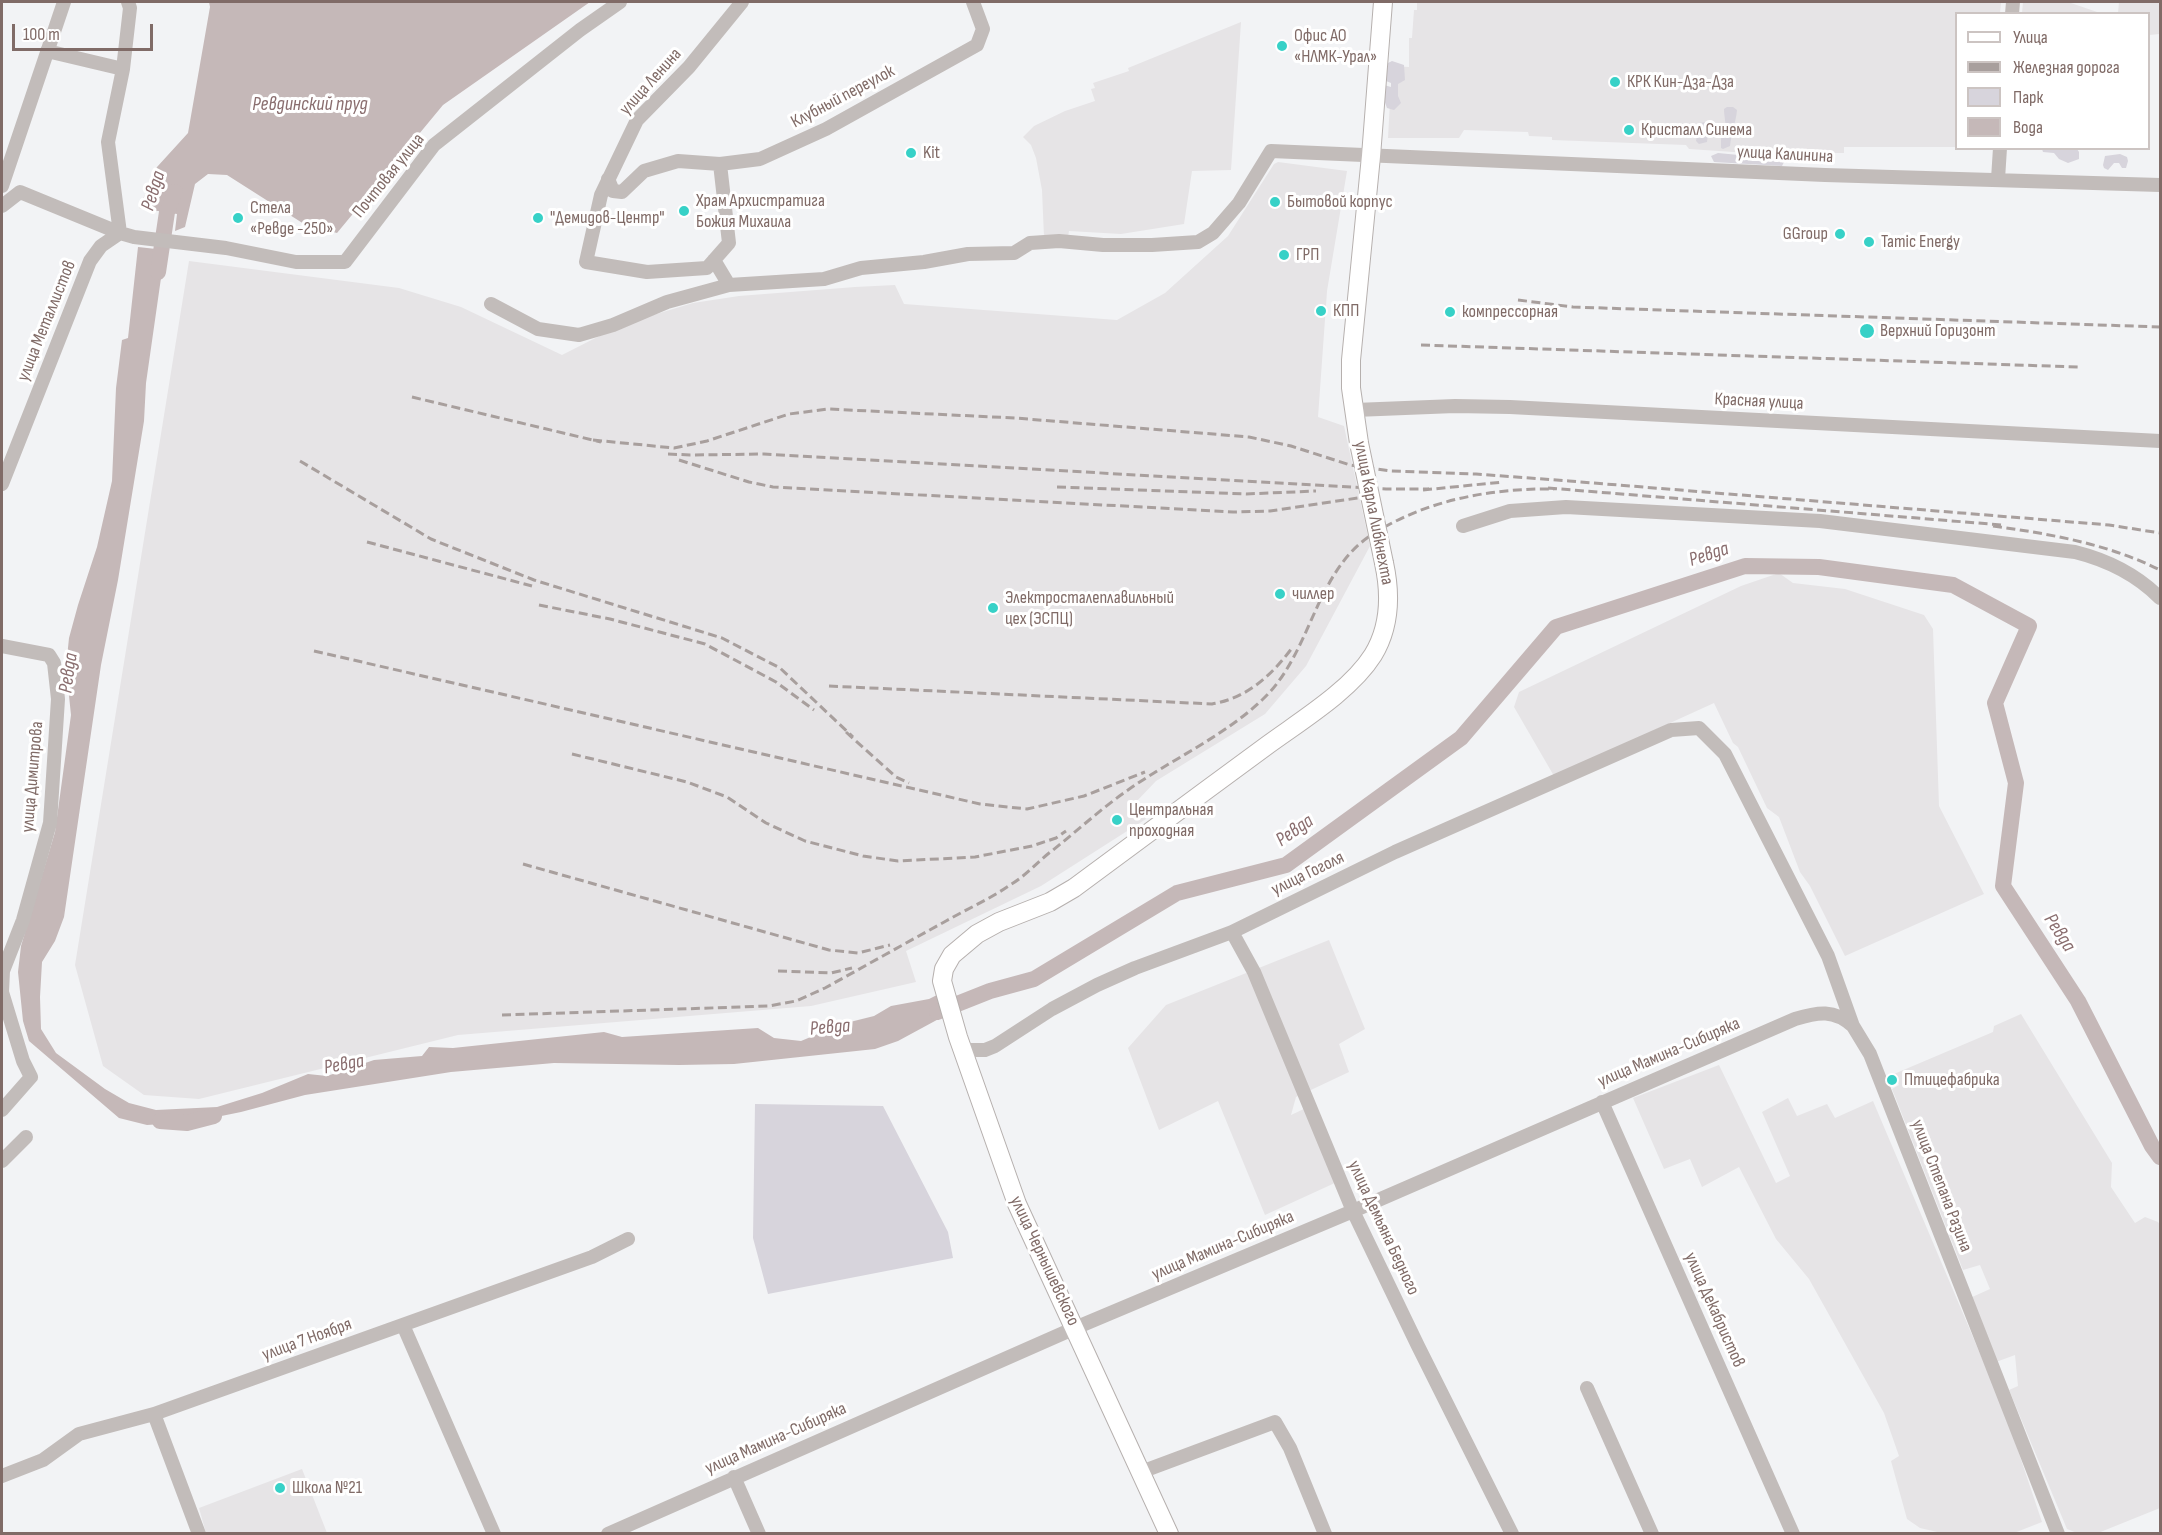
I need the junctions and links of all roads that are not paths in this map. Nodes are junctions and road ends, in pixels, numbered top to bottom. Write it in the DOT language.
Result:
graph roads {
  1 [pos="64,2"];
  2 [pos="128,2"];
  3 [pos="620,2"];
  4 [pos="742,2"];
  5 [pos="973,2"];
  6 [pos="1383,2"];
  7 [pos="47,51"];
  8 [pos="123,69"];
  9 [pos="2000,150"];
  10 [pos="1371,156"];
  11 [pos="720,164"];
  12 [pos="608,179"];
  13 [pos="1998,179"];
  14 [pos="2160,185"];
  15 [pos="2,186"];
  16 [pos="2,206"];
  17 [pos="120,233"];
  18 [pos="714,261"];
  19 [pos="729,285"];
  20 [pos="491,304"];
  21 [pos="1355,410"];
  22 [pos="2160,441"];
  23 [pos="2,484"];
  24 [pos="1463,526"];
  25 [pos="2160,598"];
  26 [pos="2,646"];
  27 [pos="1671,730"];
  28 [pos="1232,932"];
  29 [pos="942,981"];
  30 [pos="1853,1026"];
  31 [pos="961,1043"];
  32 [pos="1602,1102"];
  33 [pos="2,1110"];
  34 [pos="26,1137"];
  35 [pos="2,1161"];
  36 [pos="1353,1211"];
  37 [pos="628,1239"];
  38 [pos="403,1325"];
  39 [pos="1075,1328"];
  40 [pos="1587,1388"];
  41 [pos="154,1414"];
  42 [pos="1142,1472"];
  43 [pos="2,1476"];
  44 [pos="734,1477"];
  45 [pos="199,1533"];
  46 [pos="494,1533"];
  47 [pos="608,1533"];
  48 [pos="759,1533"];
  49 [pos="1169,1533"];
  50 [pos="1325,1533"];
  51 [pos="1512,1533"];
  52 [pos="1652,1533"];
  53 [pos="1793,1533"];
  54 [pos="2058,1533"];
  1 -- 7 [label="street"];
  2 -- 8 [label="street"];
  3 -- 17 [label="street, Почтовая улица"];
  4 -- 12 [label="street, улица Ленина"];
  5 -- 11 [label="street, Клубный переулок"];
  6 -- 10 [label="main road, улица Карла Либкнехта"];
  7 -- 8 [label="street"];
  7 -- 15 [label="street"];
  8 -- 17 [label="street"];
  9 -- 13 [label="street"];
  10 -- 13 [label="street, улица Калинина"];
  10 -- 19 [label="street, улица Калинина"];
  10 -- 21 [label="main road, улица Карла Либкнехта"];
  11 -- 12 [label="street, Клубный переулок"];
  11 -- 18 [label="street"];
  12 -- 18 [label="street, улица Ленина"];
  13 -- 14 [label="street, улица Калинина"];
  16 -- 17 [label="street"];
  17 -- 23 [label="street, улица Металлистов"];
  18 -- 19 [label="street"];
  19 -- 20 [label="street"];
  21 -- 22 [label="street, Красная улица"];
  21 -- 29 [label="main road, улица Карла Либкнехта, bridge"];
  24 -- 25 [label="street"];
  26 -- 33 [label="street, улица Димитрова"];
  27 -- 28 [label="street, улица Гоголя"];
  27 -- 30 [label="street, улица Степана Разина"];
  28 -- 31 [label="street, улица Гоголя"];
  28 -- 36 [label="street, улица Демьяна Бедного"];
  29 -- 31 [label="main road, улица Чернышевского"];
  30 -- 32 [label="street, улица Мамина-Сибиряка"];
  30 -- 54 [label="street, улица Степана Разина"];
  31 -- 39 [label="main road, улица Чернышевского"];
  32 -- 36 [label="street, улица Мамина-Сибиряка"];
  32 -- 53 [label="street, улица Декабристов"];
  34 -- 35 [label="street"];
  36 -- 39 [label="street, улица Мамина-Сибиряка"];
  36 -- 51 [label="street, улица Демьяна Бедного"];
  37 -- 38 [label="street, улица 7 Ноября"];
  38 -- 41 [label="street, улица 7 Ноября"];
  38 -- 46 [label="street"];
  39 -- 42 [label="main road, улица Чернышевского"];
  39 -- 44 [label="street, улица Мамина-Сибиряка"];
  40 -- 52 [label="street"];
  41 -- 43 [label="street, улица 7 Ноября"];
  41 -- 45 [label="street"];
  42 -- 49 [label="main road, улица Чернышевского"];
  42 -- 50 [label="street"];
  44 -- 47 [label="street, улица Мамина-Сибиряка"];
  44 -- 48 [label="street"];
}
